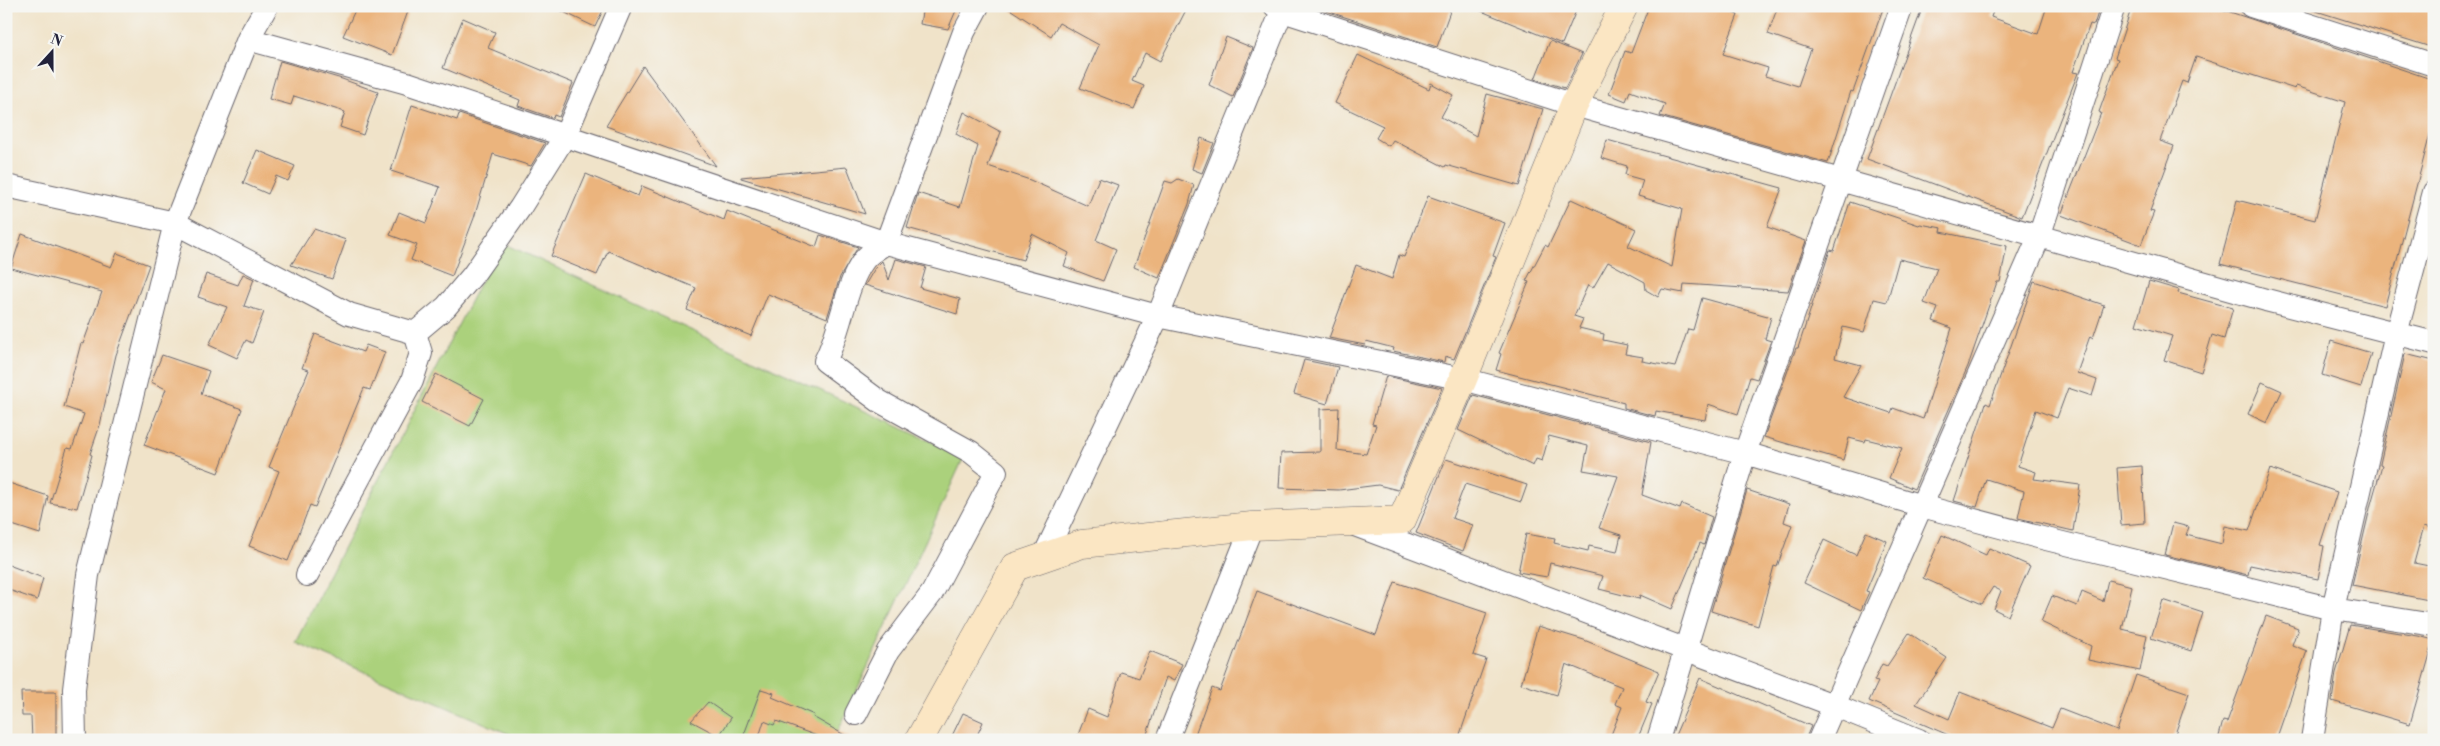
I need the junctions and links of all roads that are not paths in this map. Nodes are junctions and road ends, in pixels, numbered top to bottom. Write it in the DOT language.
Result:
graph roads {
  1 [pos="267,6"];
  2 [pos="621,6"];
  3 [pos="978,6"];
  4 [pos="1624,6"];
  5 [pos="1902,6"];
  6 [pos="2114,6"];
  7 [pos="2250,6"];
  8 [pos="1281,8"];
  9 [pos="248,39"];
  10 [pos="2434,65"];
  11 [pos="1574,106"];
  12 [pos="565,136"];
  13 [pos="1842,180"];
  14 [pos="6,186"];
  15 [pos="2434,192"];
  16 [pos="175,223"];
  17 [pos="2039,237"];
  18 [pos="886,244"];
  19 [pos="1158,316"];
  20 [pos="415,333"];
  21 [pos="2396,334"];
  22 [pos="2434,343"];
  23 [pos="1463,379"];
  24 [pos="1745,453"];
  25 [pos="1922,506"];
  26 [pos="1351,524"];
  27 [pos="1252,526"];
  28 [pos="1044,556"];
  29 [pos="307,575"];
  30 [pos="2333,609"];
  31 [pos="2434,625"];
  32 [pos="1685,650"];
  33 [pos="1833,705"];
  34 [pos="856,714"];
  35 [pos="75,740"];
  36 [pos="919,740"];
  37 [pos="1167,740"];
  38 [pos="1658,740"];
  39 [pos="1819,740"];
  40 [pos="1919,740"];
  41 [pos="2312,740"];
  1 -- 9 [label="street"];
  2 -- 12 [label="street"];
  3 -- 18 [label="street"];
  4 -- 11 [label="street"];
  5 -- 13 [label="street"];
  6 -- 17 [label="street"];
  7 -- 10 [label="street"];
  8 -- 11 [label="street"];
  8 -- 19 [label="street"];
  9 -- 12 [label="street"];
  9 -- 16 [label="street"];
  11 -- 13 [label="street"];
  11 -- 23 [label="street"];
  12 -- 18 [label="street"];
  12 -- 20 [label="street"];
  13 -- 17 [label="street"];
  13 -- 24 [label="street"];
  14 -- 16 [label="street"];
  15 -- 21 [label="street"];
  16 -- 20 [label="street"];
  16 -- 35 [label="street"];
  17 -- 21 [label="street"];
  17 -- 25 [label="street"];
  18 -- 19 [label="street"];
  18 -- 34 [label="street"];
  19 -- 23 [label="street"];
  19 -- 28 [label="street"];
  20 -- 29 [label="street"];
  21 -- 22 [label="street"];
  21 -- 30 [label="street"];
  23 -- 24 [label="street"];
  23 -- 26 [label="street"];
  24 -- 25 [label="street"];
  24 -- 32 [label="street"];
  25 -- 30 [label="street"];
  25 -- 33 [label="street"];
  26 -- 27 [label="street"];
  26 -- 32 [label="street"];
  27 -- 28 [label="street"];
  27 -- 37 [label="street"];
  28 -- 36 [label="street"];
  30 -- 31 [label="street"];
  30 -- 41 [label="street"];
  32 -- 33 [label="street"];
  32 -- 38 [label="street"];
  33 -- 39 [label="street"];
  33 -- 40 [label="street"];
}
